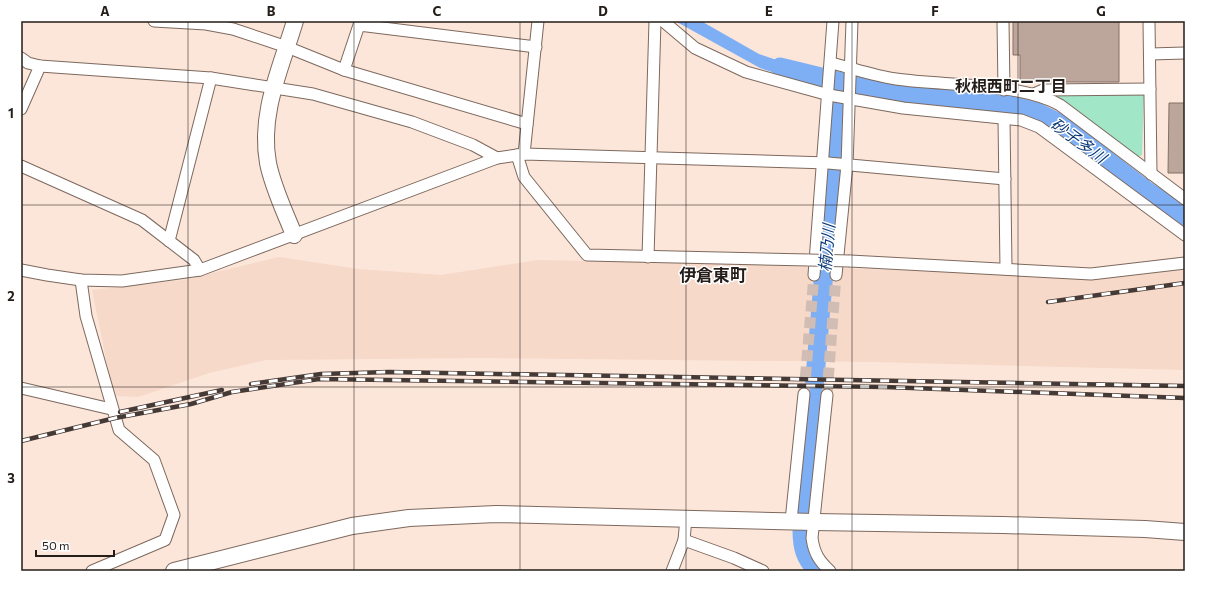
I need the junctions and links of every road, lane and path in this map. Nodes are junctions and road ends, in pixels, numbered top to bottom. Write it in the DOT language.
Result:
graph roads {
  1 [pos="154,21"];
  2 [pos="295,21"];
  3 [pos="538,21"];
  4 [pos="655,21"];
  5 [pos="663,21"];
  6 [pos="833,21"];
  7 [pos="852,21"];
  8 [pos="1003,21"];
  9 [pos="1149,21"];
  10 [pos="287,47"];
  11 [pos="536,47"];
  12 [pos="1185,53"];
  13 [pos="1150,54"];
  14 [pos="21,58"];
  15 [pos="830,65"];
  16 [pos="40,66"];
  17 [pos="344,70"];
  18 [pos="851,70"];
  19 [pos="211,78"];
  20 [pos="273,87"];
  21 [pos="1150,89"];
  22 [pos="1004,90"];
  23 [pos="830,93"];
  24 [pos="1034,94"];
  25 [pos="848,97"];
  26 [pos="21,109"];
  27 [pos="1004,119"];
  28 [pos="527,124"];
  29 [pos="520,155"];
  30 [pos="650,157"];
  31 [pos="497,158"];
  32 [pos="826,163"];
  33 [pos="844,164"];
  34 [pos="21,166"];
  35 [pos="1151,174"];
  36 [pos="1005,179"];
  37 [pos="1185,199"];
  38 [pos="294,235"];
  39 [pos="1185,235"];
  40 [pos="169,241"];
  41 [pos="648,257"];
  42 [pos="1185,263"];
  43 [pos="1006,269"];
  44 [pos="21,270"];
  45 [pos="200,270"];
  46 [pos="814,275"];
  47 [pos="836,276"];
  48 [pos="81,280"];
  49 [pos="21,388"];
  50 [pos="804,394"];
  51 [pos="827,395"];
  52 [pos="111,409"];
  53 [pos="686,518"];
  54 [pos="791,521"];
  55 [pos="814,522"];
  56 [pos="1185,532"];
  57 [pos="684,540"];
  58 [pos="92,571"];
  59 [pos="174,571"];
  60 [pos="672,571"];
  61 [pos="763,571"];
  62 [pos="830,571"];
  1 -- 10 [label="street"];
  2 -- 10 [label="street"];
  3 -- 11 [label="street"];
  4 -- 30 [label="street"];
  5 -- 23 [label="street"];
  6 -- 15 [label="street"];
  7 -- 18 [label="street"];
  8 -- 22 [label="street"];
  9 -- 13 [label="street"];
  10 -- 17 [label="street"];
  10 -- 20 [label="street"];
  11 -- 17 [label="street"];
  11 -- 28 [label="street"];
  12 -- 13 [label="street"];
  13 -- 21 [label="street"];
  14 -- 16 [label="street"];
  15 -- 18 [label="street"];
  15 -- 23 [label="street"];
  16 -- 19 [label="street"];
  16 -- 26 [label="street"];
  17 -- 28 [label="street"];
  18 -- 22 [label="street"];
  18 -- 25 [label="street"];
  19 -- 20 [label="street"];
  19 -- 40 [label="street"];
  20 -- 31 [label="street"];
  20 -- 38 [label="street"];
  21 -- 24 [label="street"];
  21 -- 35 [label="street"];
  22 -- 24 [label="street"];
  23 -- 25 [label="street"];
  23 -- 32 [label="street"];
  24 -- 35 [label="street"];
  25 -- 27 [label="street"];
  25 -- 33 [label="street"];
  27 -- 36 [label="street"];
  27 -- 39 [label="street"];
  28 -- 29 [label="street"];
  29 -- 30 [label="street"];
  29 -- 31 [label="street"];
  29 -- 41 [label="street"];
  30 -- 32 [label="street"];
  30 -- 41 [label="street"];
  31 -- 38 [label="street"];
  32 -- 33 [label="street"];
  32 -- 46 [label="street"];
  33 -- 36 [label="street"];
  33 -- 47 [label="street"];
  34 -- 40 [label="street"];
  35 -- 37 [label="street"];
  36 -- 43 [label="street"];
  38 -- 45 [label="street"];
  40 -- 45 [label="street"];
  41 -- 43 [label="street, bridge"];
  42 -- 43 [label="street"];
  44 -- 48 [label="street"];
  45 -- 48 [label="street"];
  48 -- 52 [label="street"];
  49 -- 52 [label="street"];
  50 -- 54 [label="street"];
  51 -- 55 [label="street"];
  52 -- 58 [label="street"];
  53 -- 54 [label="street"];
  53 -- 57 [label="street"];
  53 -- 59 [label="street"];
  54 -- 55 [label="street"];
  55 -- 56 [label="street"];
  55 -- 62 [label="street"];
  57 -- 60 [label="street"];
  57 -- 61 [label="street"];
}
